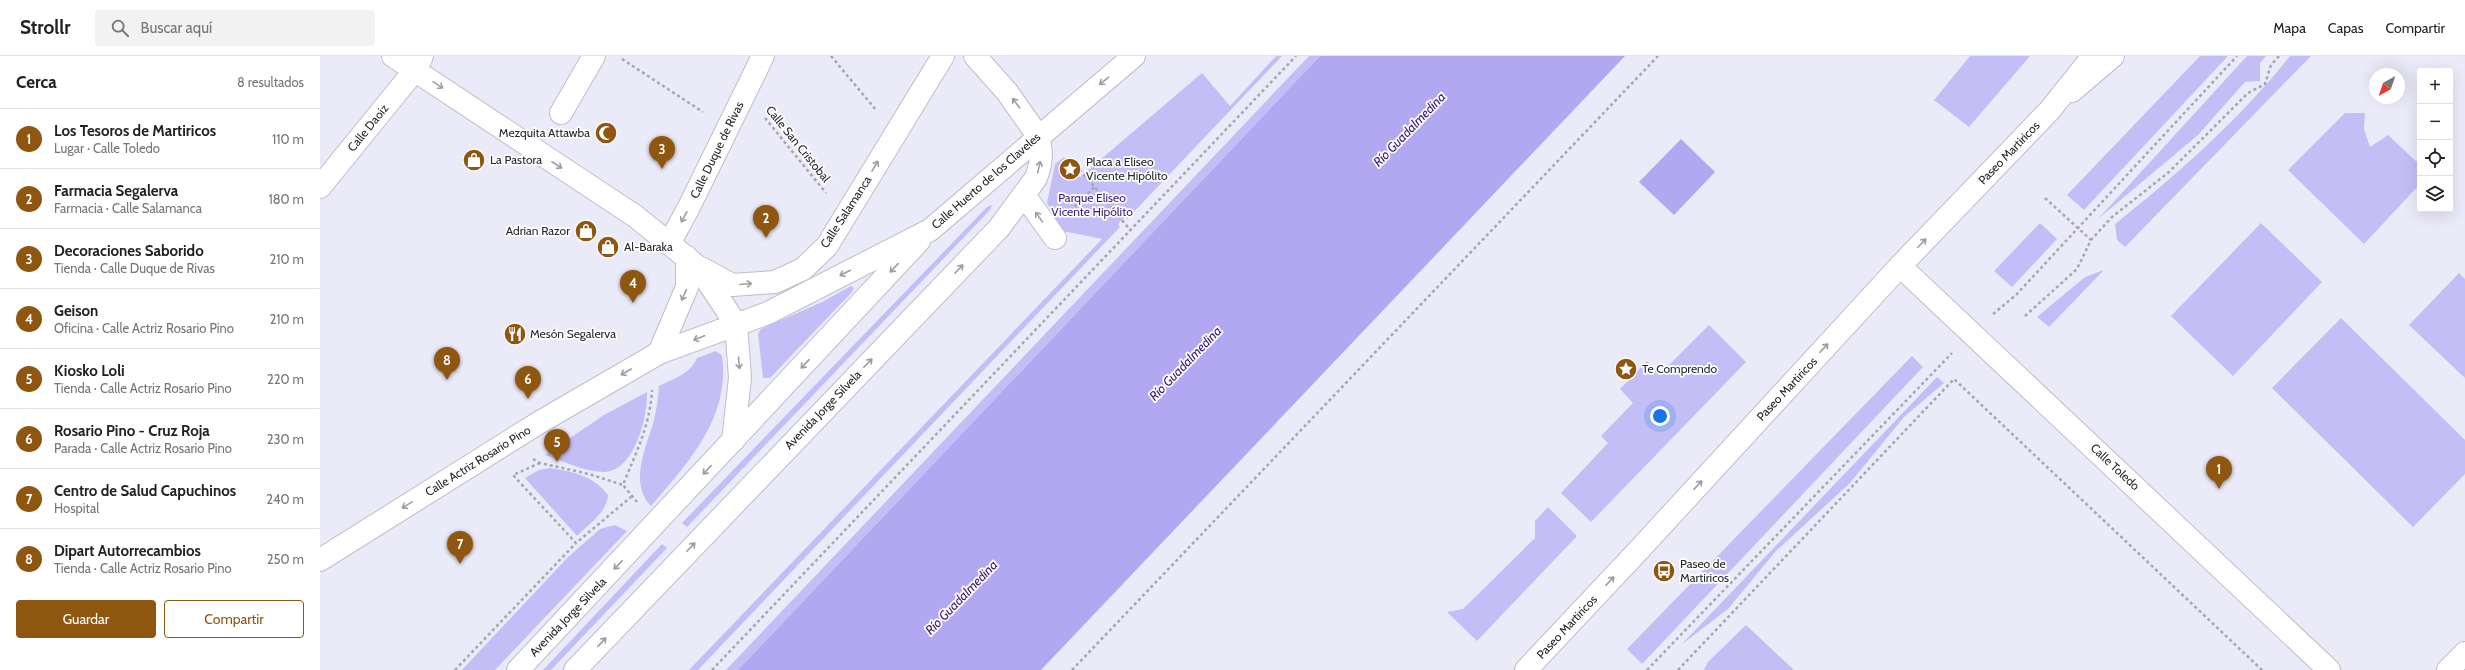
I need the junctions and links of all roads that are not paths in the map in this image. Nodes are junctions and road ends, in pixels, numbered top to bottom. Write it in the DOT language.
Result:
graph roads {
  1 [pos="393,56"];
  2 [pos="594,56"];
  3 [pos="763,56"];
  4 [pos="943,56"];
  5 [pos="975,56"];
  6 [pos="1134,56"];
  7 [pos="2093,56"];
  8 [pos="2113,56"];
  9 [pos="419,63"];
  10 [pos="2050,110"];
  11 [pos="561,113"];
  12 [pos="1038,136"];
  13 [pos="320,187"];
  14 [pos="1024,195"];
  15 [pos="930,230"];
  16 [pos="1055,238"];
  17 [pos="670,242"];
  18 [pos="692,262"];
  19 [pos="1900,266"];
  20 [pos="736,324"];
  21 [pos="660,353"];
  22 [pos="733,441"];
  23 [pos="320,560"];
  24 [pos="2465,653"];
  25 [pos="518,670"];
  26 [pos="575,670"];
  27 [pos="1526,670"];
  28 [pos="2329,670"];
  29 [pos="2448,670"];
  1 -- 9 [label="main road"];
  2 -- 11 [label="main road"];
  3 -- 17 [label="main road, Calle Duque de Rivas, one-way"];
  18 -- 4 [label="main road, Calle Salamanca, one-way"];
  12 -- 5 [label="main road, one-way"];
  6 -- 12 [label="main road, Calle Huerto de los Claveles, one-way"];
  7 -- 10 [label="main road, Paseo Martiricos"];
  8 -- 10 [label="main road, Paseo Martiricos"];
  9 -- 13 [label="main road, Calle Daoiz"];
  9 -- 17 [label="main road, one-way"];
  19 -- 10 [label="main road, Paseo Martiricos, one-way"];
  14 -- 12 [label="main road, Avenida Jorge Silvela, one-way"];
  12 -- 15 [label="main road, Calle Huerto de los Claveles"];
  16 -- 14 [label="main road, one-way"];
  26 -- 14 [label="main road, Avenida Jorge Silvela, one-way"];
  15 -- 20 [label="main road, Calle Huerto de los Claveles, one-way"];
  15 -- 22 [label="main road, Avenida Jorge Silvela, one-way"];
  17 -- 18 [label="main road"];
  18 -- 20 [label="main road"];
  18 -- 21 [label="main road, one-way"];
  27 -- 19 [label="main road, Paseo Martiricos, one-way"];
  19 -- 28 [label="main road, Calle Toledo"];
  20 -- 21 [label="main road, Calle Actriz Rosario Pino, one-way"];
  20 -- 22 [label="main road, one-way"];
  21 -- 23 [label="main road, Calle Actriz Rosario Pino, one-way"];
  22 -- 25 [label="main road, Avenida Jorge Silvela, one-way"];
  24 -- 29 [label="main road"];
}
